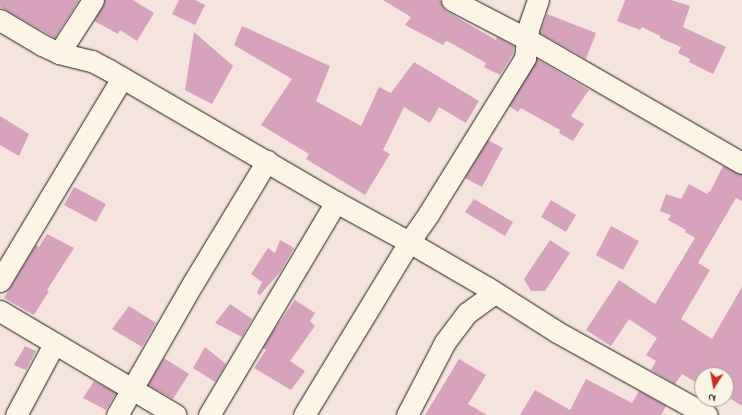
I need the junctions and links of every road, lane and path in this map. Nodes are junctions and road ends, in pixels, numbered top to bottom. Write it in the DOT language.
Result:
graph roads {
  1 [pos="93,0"];
  2 [pos="452,0"];
  3 [pos="538,0"];
  4 [pos="0,20"];
  5 [pos="527,39"];
  6 [pos="59,53"];
  7 [pos="122,78"];
  8 [pos="267,161"];
  9 [pos="742,163"];
  10 [pos="336,202"];
  11 [pos="409,242"];
  12 [pos="0,281"];
  13 [pos="495,293"];
  14 [pos="0,312"];
  15 [pos="54,344"];
  16 [pos="132,390"];
  17 [pos="16,415"];
  18 [pos="117,415"];
  19 [pos="176,415"];
  20 [pos="209,415"];
  21 [pos="304,415"];
  22 [pos="407,415"];
  23 [pos="708,415"];
  1 -- 6 [label="street"];
  2 -- 5 [label="street"];
  3 -- 5 [label="street"];
  4 -- 6 [label="street"];
  5 -- 9 [label="street"];
  5 -- 11 [label="street"];
  6 -- 7 [label="street"];
  7 -- 8 [label="street"];
  7 -- 12 [label="street"];
  8 -- 10 [label="street"];
  8 -- 16 [label="street"];
  10 -- 11 [label="street"];
  10 -- 20 [label="street"];
  11 -- 13 [label="street"];
  11 -- 21 [label="street"];
  13 -- 22 [label="street"];
  13 -- 23 [label="street"];
  14 -- 15 [label="street"];
  15 -- 16 [label="street"];
  15 -- 17 [label="street"];
  16 -- 18 [label="street"];
  16 -- 19 [label="street"];
}
